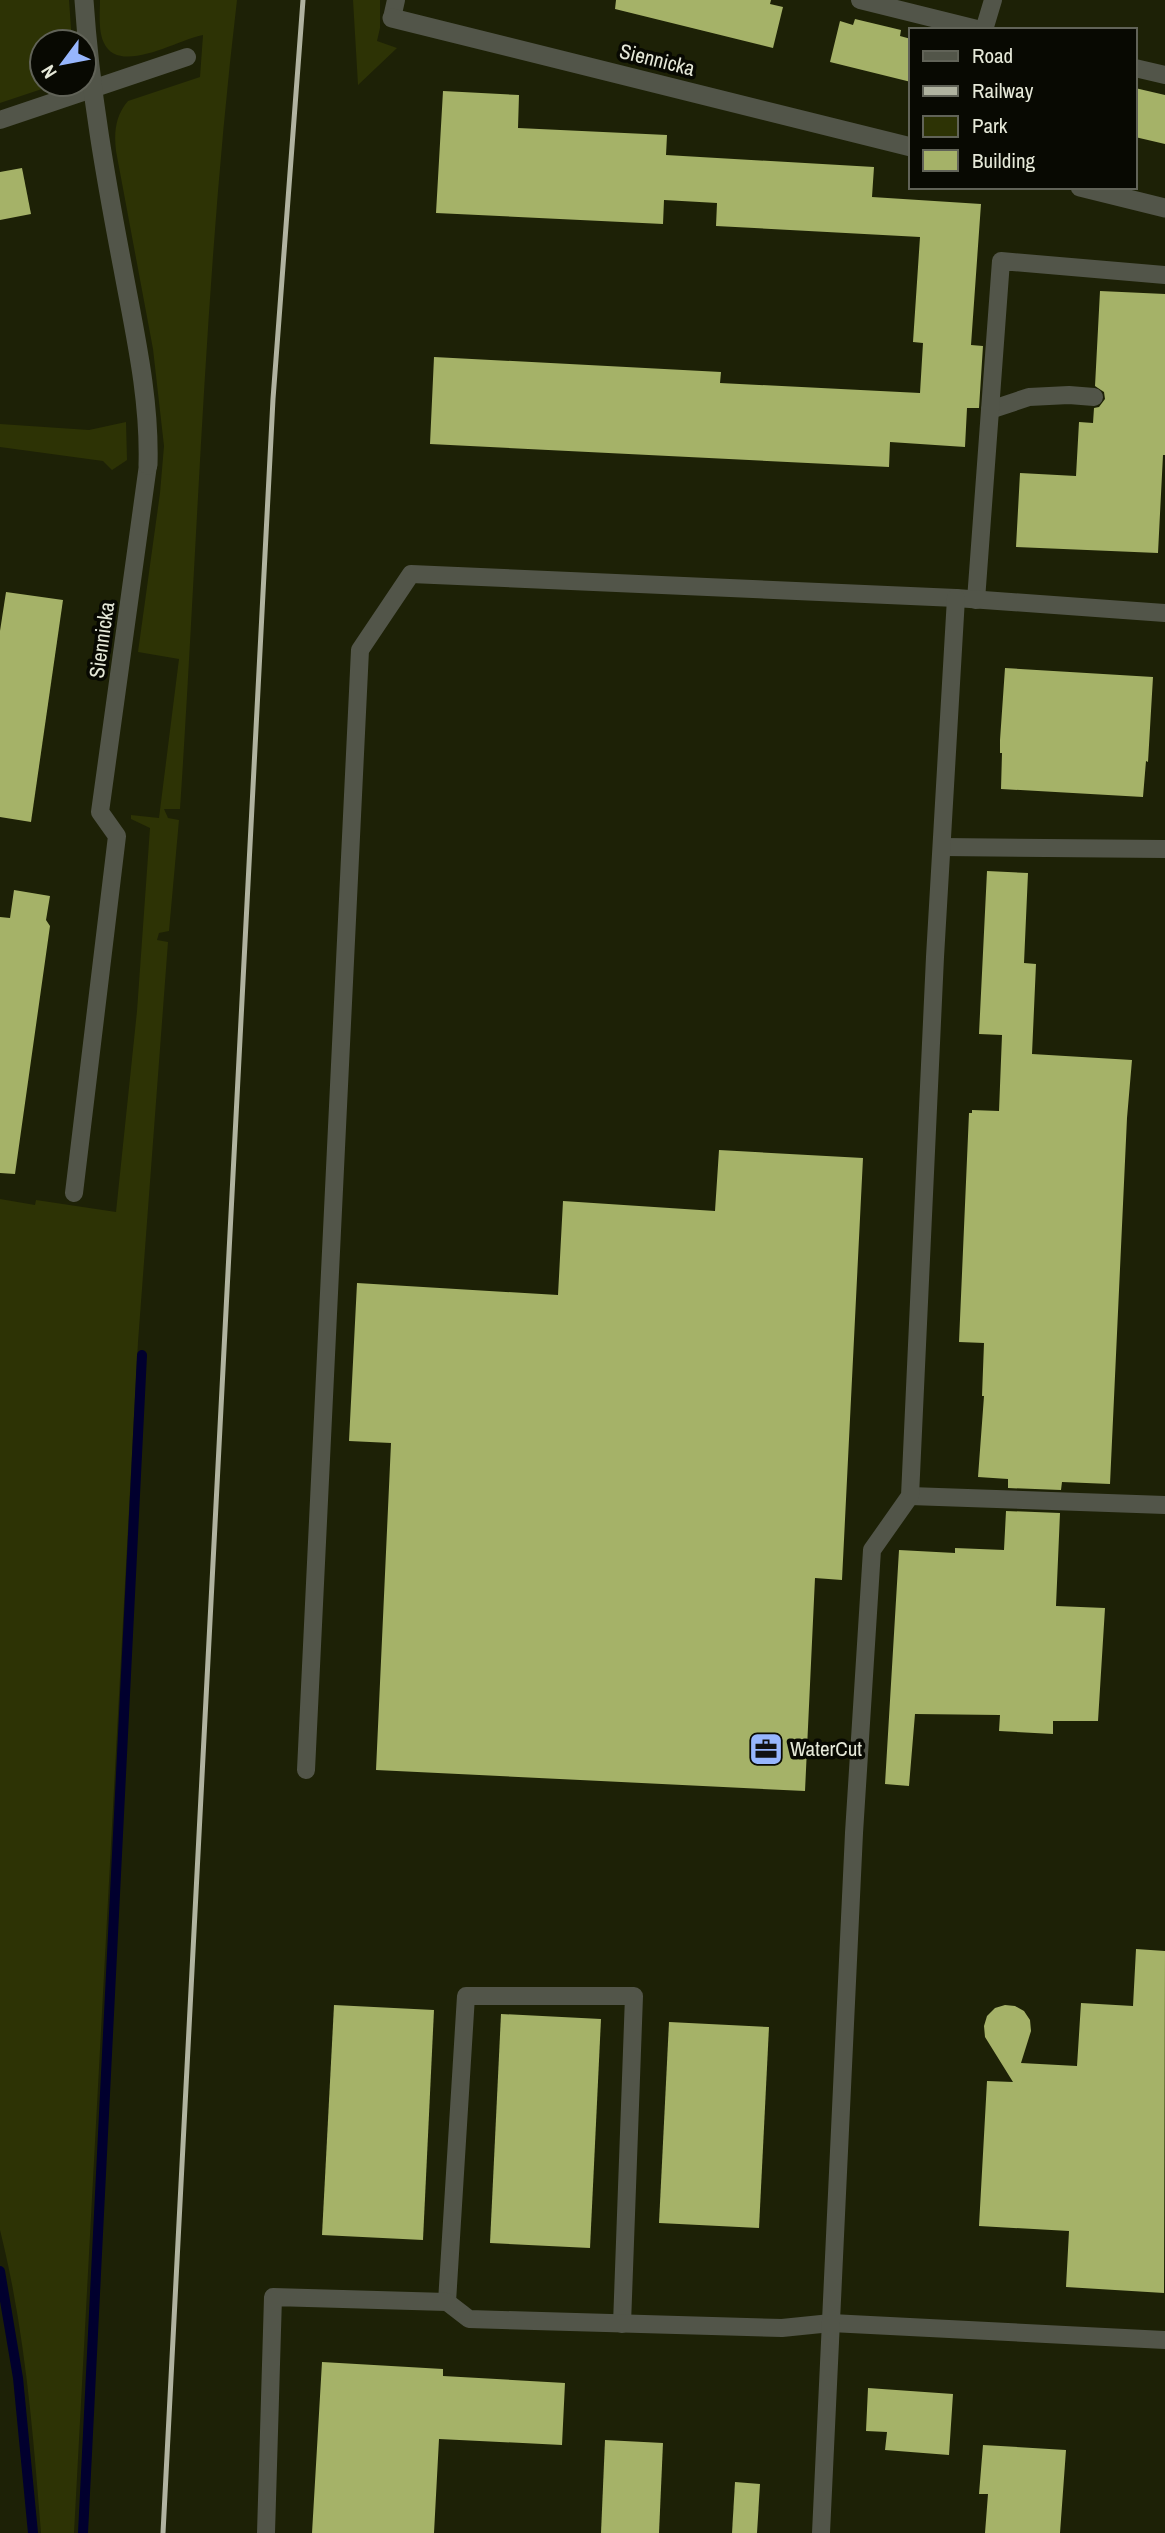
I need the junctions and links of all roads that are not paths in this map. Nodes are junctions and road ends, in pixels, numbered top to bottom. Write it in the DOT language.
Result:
graph roads {
  1 [pos="84,0"];
  2 [pos="860,0"];
  3 [pos="993,0"];
  4 [pos="394,9"];
  5 [pos="86,28"];
  6 [pos="975,28"];
  7 [pos="984,28"];
  8 [pos="187,57"];
  9 [pos="1137,68"];
  10 [pos="1165,75"];
  11 [pos="98,88"];
  12 [pos="67,98"];
  13 [pos="93,98"];
  14 [pos="0,120"];
  15 [pos="909,146"];
  16 [pos="1088,189"];
  17 [pos="1165,208"];
  18 [pos="1165,275"];
  19 [pos="1094,397"];
  20 [pos="990,410"];
  21 [pos="148,465"];
  22 [pos="956,598"];
  23 [pos="976,600"];
  24 [pos="1165,613"];
  25 [pos="942,847"];
  26 [pos="1165,849"];
  27 [pos="74,1193"];
  28 [pos="910,1496"];
  29 [pos="1165,1505"];
  30 [pos="306,1770"];
  31 [pos="447,2302"];
  32 [pos="622,2323"];
  33 [pos="831,2323"];
  34 [pos="1165,2340"];
  35 [pos="266,2533"];
  36 [pos="821,2533"];
  1 -- 5 [label="street, Siennicka"];
  2 -- 6 [label="lane"];
  3 -- 7 [label="lane"];
  4 -- 15 [label="street, Siennicka"];
  8 -- 11 [label="lane"];
  9 -- 10 [label="lane"];
  12 -- 14 [label="lane"];
  13 -- 21 [label="street, Siennicka"];
  16 -- 17 [label="street"];
  18 -- 20 [label="lane"];
  19 -- 20 [label="lane"];
  20 -- 23 [label="lane"];
  21 -- 27 [label="lane, Siennicka"];
  22 -- 23 [label="lane"];
  22 -- 25 [label="lane"];
  22 -- 30 [label="lane"];
  23 -- 24 [label="lane"];
  25 -- 26 [label="lane"];
  25 -- 28 [label="lane"];
  28 -- 29 [label="lane"];
  28 -- 33 [label="lane"];
  31 -- 32 [label="lane"];
  31 -- 32 [label="lane"];
  31 -- 35 [label="lane"];
  32 -- 33 [label="lane"];
  33 -- 34 [label="lane"];
  33 -- 36 [label="lane"];
}
